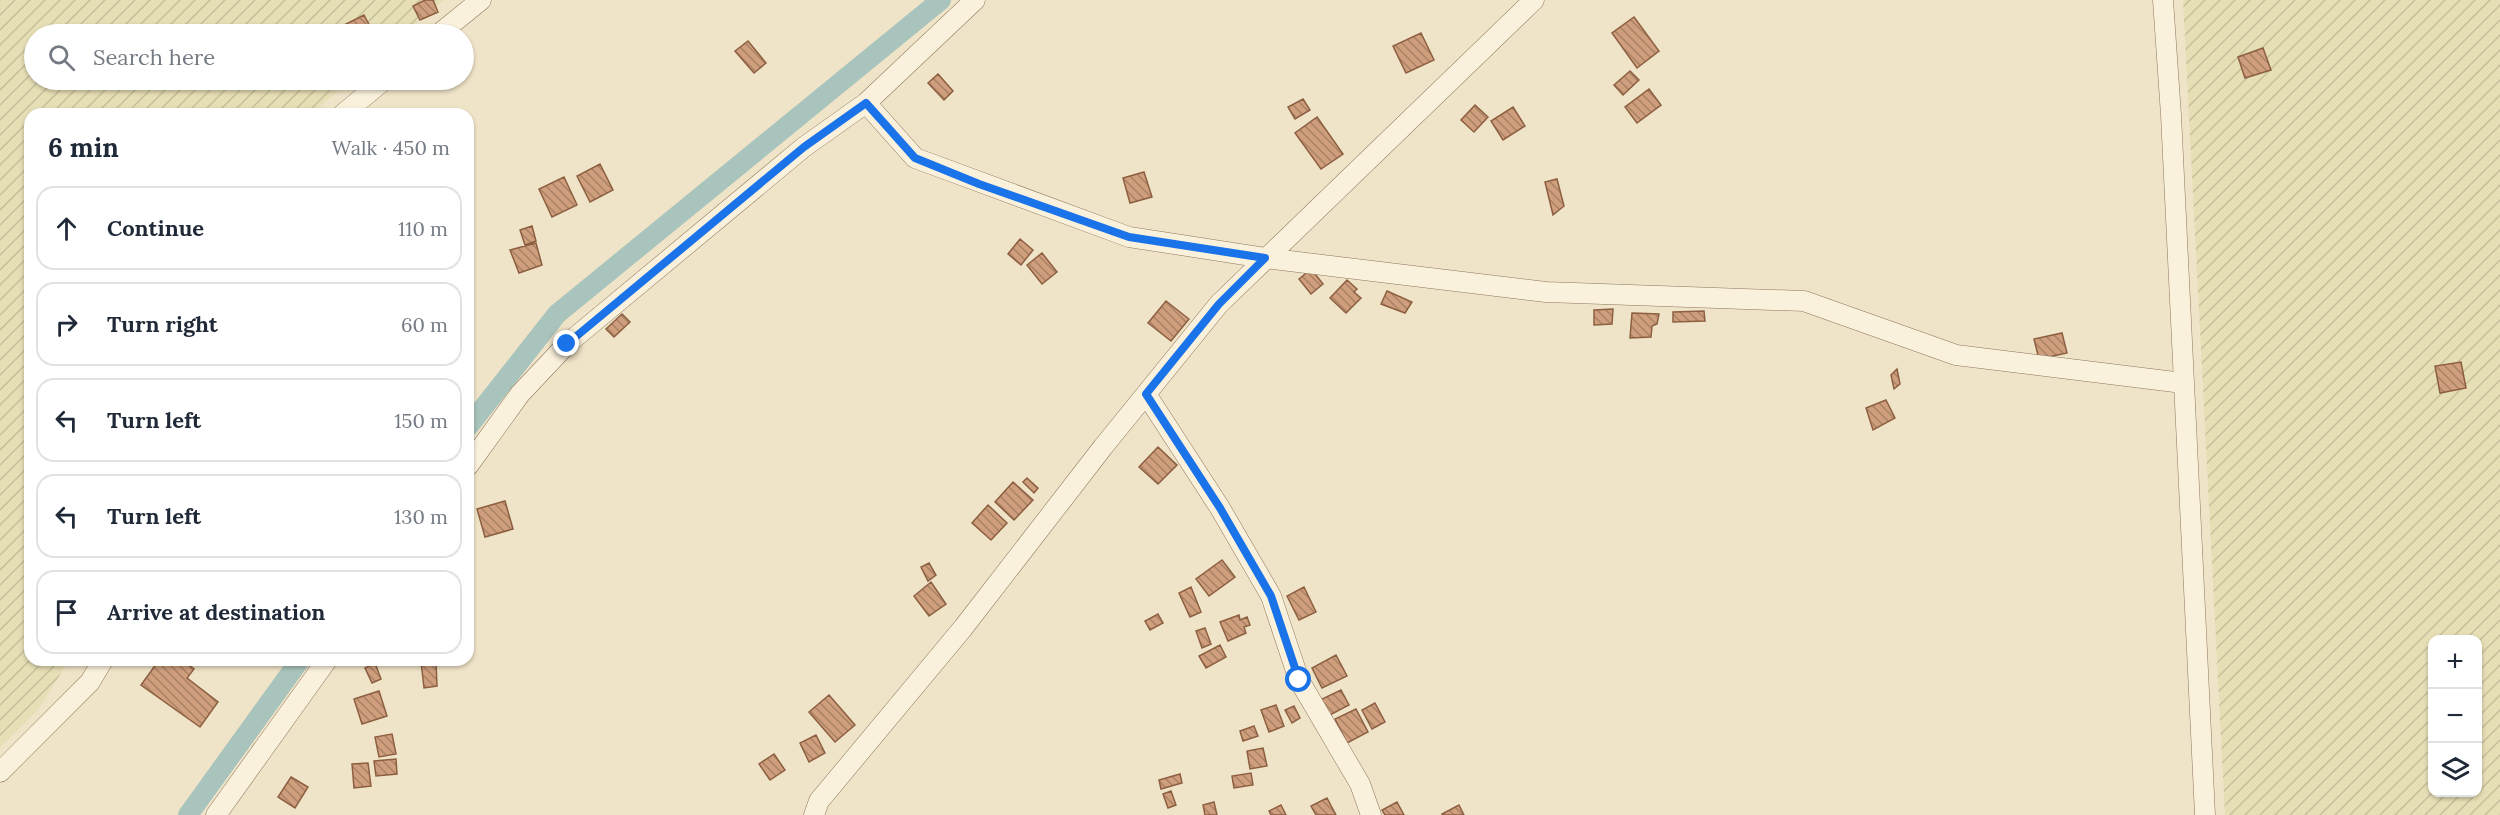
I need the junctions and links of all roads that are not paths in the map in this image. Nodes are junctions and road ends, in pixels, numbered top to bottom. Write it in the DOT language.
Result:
graph roads {
  1 [pos="481,0"];
  2 [pos="975,0"];
  3 [pos="1534,0"];
  4 [pos="2163,0"];
  5 [pos="451,24"];
  6 [pos="372,90"];
  7 [pos="866,103"];
  8 [pos="350,108"];
  9 [pos="1265,258"];
  10 [pos="2183,383"];
  11 [pos="1146,394"];
  12 [pos="474,458"];
  13 [pos="99,666"];
  14 [pos="323,666"];
  15 [pos="0,772"];
  16 [pos="216,815"];
  17 [pos="814,815"];
  18 [pos="1371,815"];
  19 [pos="2205,815"];
  1 -- 5 [label="street"];
  2 -- 7 [label="street"];
  3 -- 9 [label="street"];
  4 -- 10 [label="street"];
  6 -- 8 [label="street"];
  7 -- 9 [label="street"];
  7 -- 12 [label="street"];
  9 -- 10 [label="street"];
  9 -- 11 [label="street"];
  10 -- 19 [label="street"];
  11 -- 17 [label="street"];
  11 -- 18 [label="street"];
  13 -- 15 [label="street"];
  14 -- 16 [label="street"];
}
